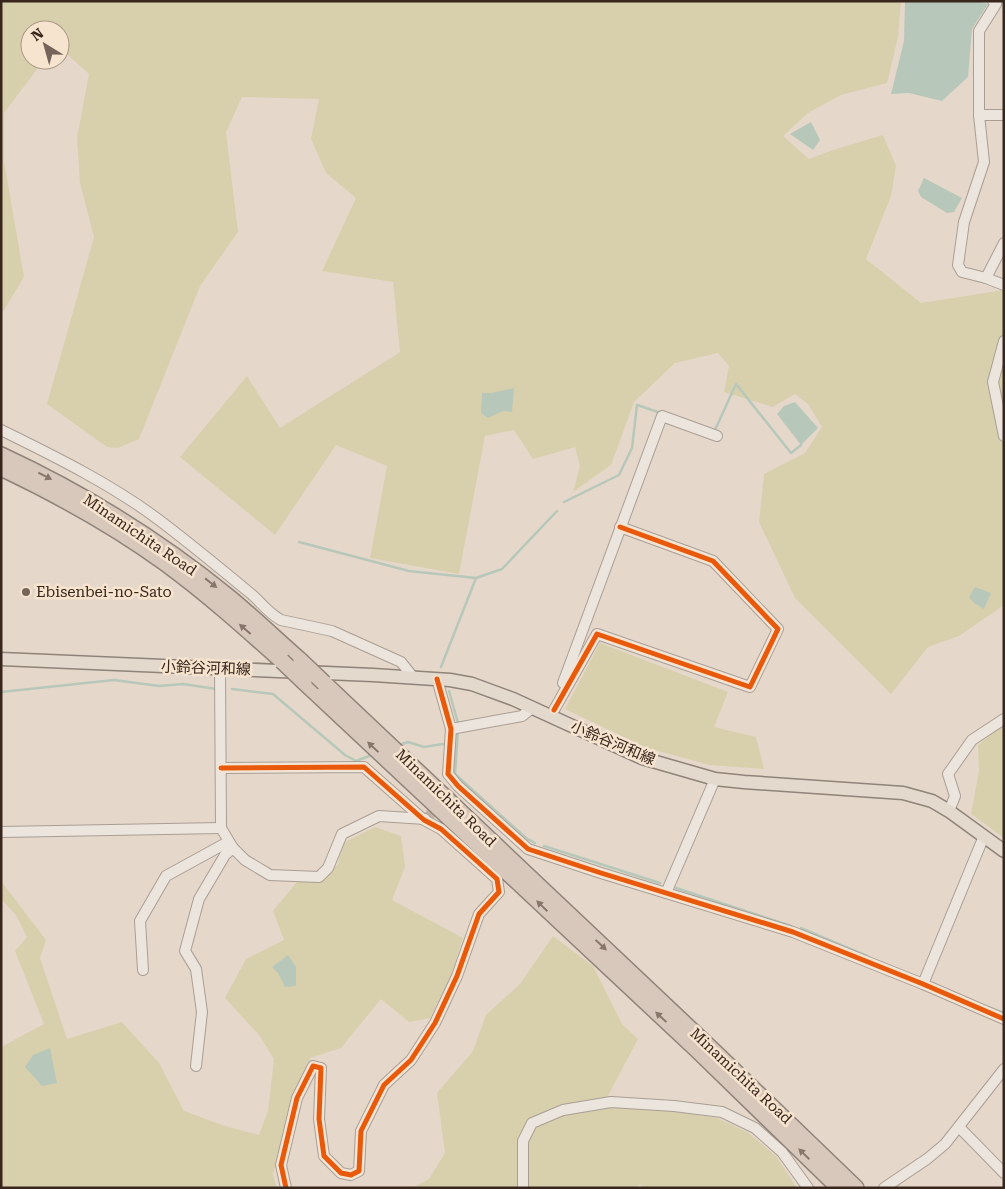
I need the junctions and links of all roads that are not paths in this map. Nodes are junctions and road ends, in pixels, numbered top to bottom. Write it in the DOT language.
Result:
graph roads {
  1 [pos="993,1"];
  2 [pos="979,115"];
  3 [pos="1004,115"];
  4 [pos="1004,242"];
  5 [pos="986,278"];
  6 [pos="1004,286"];
  7 [pos="1004,341"];
  8 [pos="1001,402"];
  9 [pos="1,430"];
  10 [pos="717,436"];
  11 [pos="1004,436"];
  12 [pos="1,455"];
  13 [pos="1,468"];
  14 [pos="620,528"];
  15 [pos="1,660"];
  16 [pos="220,668"];
  17 [pos="413,677"];
  18 [pos="436,679"];
  19 [pos="532,708"];
  20 [pos="552,713"];
  21 [pos="1004,719"];
  22 [pos="451,730"];
  23 [pos="221,768"];
  24 [pos="715,778"];
  25 [pos="949,811"];
  26 [pos="426,818"];
  27 [pos="221,828"];
  28 [pos="1,832"];
  29 [pos="984,836"];
  30 [pos="230,845"];
  31 [pos="1004,851"];
  32 [pos="666,893"];
  33 [pos="143,970"];
  34 [pos="923,984"];
  35 [pos="1004,1019"];
  36 [pos="196,1066"];
  37 [pos="1004,1068"];
  38 [pos="959,1127"];
  39 [pos="1004,1173"];
  40 [pos="286,1188"];
  41 [pos="522,1188"];
  42 [pos="808,1188"];
  43 [pos="839,1188"];
  44 [pos="856,1188"];
  45 [pos="884,1188"];
  1 -- 2 [label="street"];
  2 -- 3 [label="street"];
  2 -- 5 [label="street"];
  4 -- 5 [label="street"];
  5 -- 6 [label="street"];
  7 -- 8 [label="street"];
  8 -- 11 [label="street"];
  9 -- 17 [label="street"];
  10 -- 14 [label="street"];
  12 -- 44 [label="highway, Minamichita Road, one-way, bridge"];
  43 -- 13 [label="highway, Minamichita Road, one-way, bridge"];
  14 -- 20 [label="street"];
  14 -- 20 [label="street"];
  15 -- 16 [label="main road, 小鈴谷河和線"];
  16 -- 17 [label="main road, 小鈴谷河和線"];
  16 -- 23 [label="street"];
  17 -- 18 [label="main road, 小鈴谷河和線"];
  18 -- 19 [label="main road, 小鈴谷河和線"];
  18 -- 22 [label="street"];
  19 -- 20 [label="main road, 小鈴谷河和線"];
  19 -- 22 [label="street"];
  20 -- 24 [label="main road, 小鈴谷河和線"];
  21 -- 25 [label="street"];
  22 -- 32 [label="street"];
  23 -- 26 [label="street"];
  23 -- 27 [label="street"];
  24 -- 25 [label="main road, 小鈴谷河和線"];
  24 -- 32 [label="street"];
  25 -- 29 [label="main road, 小鈴谷河和線"];
  26 -- 30 [label="street"];
  26 -- 40 [label="street"];
  27 -- 28 [label="street"];
  27 -- 30 [label="street"];
  29 -- 31 [label="main road, 小鈴谷河和線"];
  29 -- 34 [label="street"];
  30 -- 33 [label="street"];
  30 -- 36 [label="street"];
  32 -- 34 [label="street"];
  34 -- 35 [label="street"];
  37 -- 38 [label="street"];
  38 -- 39 [label="street"];
  38 -- 45 [label="street"];
  41 -- 42 [label="street"];
}
